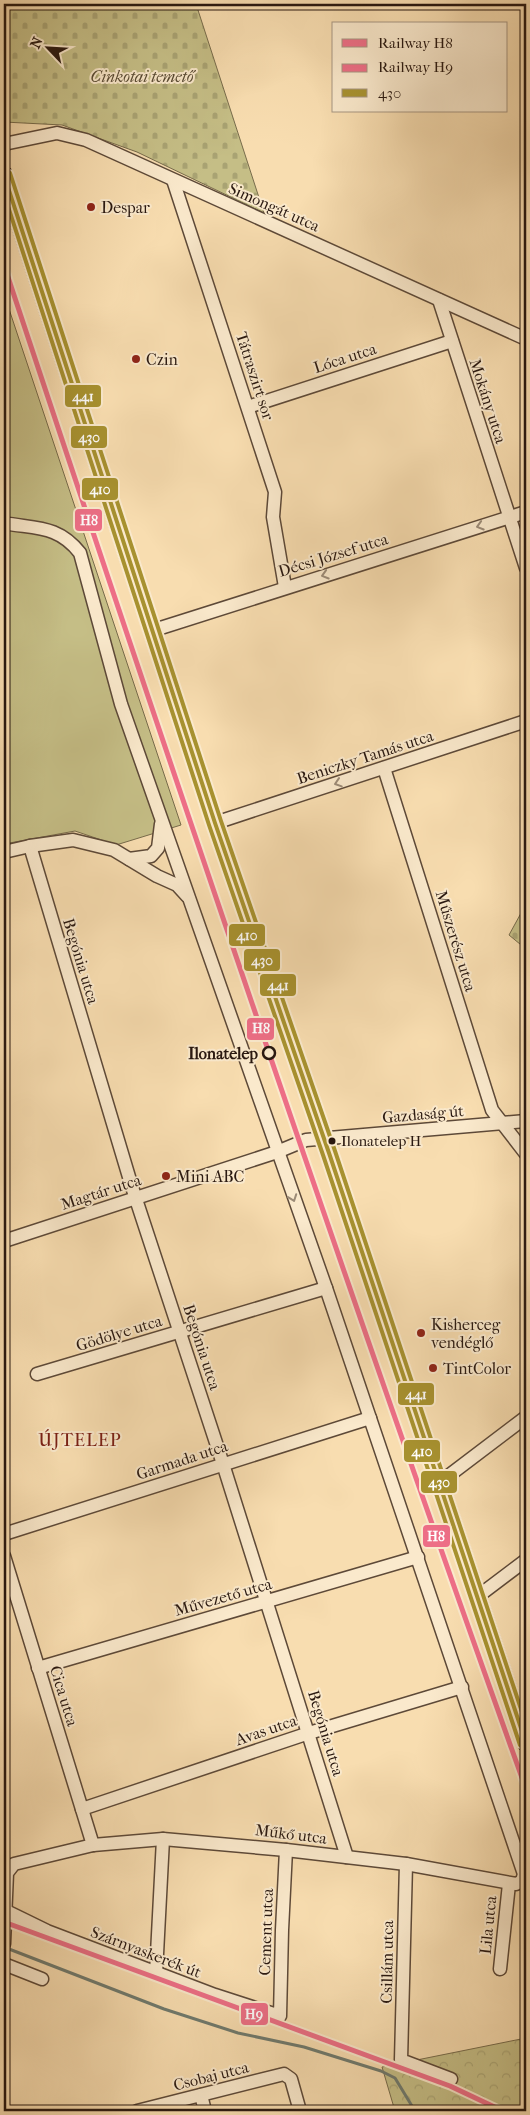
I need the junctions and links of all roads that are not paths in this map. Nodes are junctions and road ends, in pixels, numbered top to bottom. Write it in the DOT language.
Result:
graph roads {
  1 [pos="4,144"];
  2 [pos="4,175"];
  3 [pos="173,180"];
  4 [pos="439,300"];
  5 [pos="526,339"];
  6 [pos="452,341"];
  7 [pos="248,406"];
  8 [pos="526,512"];
  9 [pos="509,517"];
  10 [pos="4,523"];
  11 [pos="526,568"];
  12 [pos="285,587"];
  13 [pos="150,631"];
  14 [pos="526,721"];
  15 [pos="384,768"];
  16 [pos="161,818"];
  17 [pos="215,823"];
  18 [pos="30,846"];
  19 [pos="4,852"];
  20 [pos="129,860"];
  21 [pos="189,897"];
  22 [pos="526,1121"];
  23 [pos="500,1123"];
  24 [pos="323,1138"];
  25 [pos="277,1152"];
  26 [pos="526,1154"];
  27 [pos="137,1198"];
  28 [pos="4,1241"];
  29 [pos="326,1288"];
  30 [pos="180,1332"];
  31 [pos="37,1374"];
  32 [pos="526,1417"];
  33 [pos="370,1418"];
  34 [pos="223,1464"];
  35 [pos="439,1484"];
  36 [pos="4,1534"];
  37 [pos="4,1556"];
  38 [pos="418,1557"];
  39 [pos="526,1560"];
  40 [pos="478,1597"];
  41 [pos="266,1601"];
  42 [pos="38,1668"];
  43 [pos="462,1687"];
  44 [pos="309,1733"];
  45 [pos="526,1743"];
  46 [pos="82,1809"];
  47 [pos="163,1839"];
  48 [pos="93,1845"];
  49 [pos="286,1850"];
  50 [pos="347,1857"];
  51 [pos="406,1864"];
  52 [pos="6,1872"];
  53 [pos="509,1884"];
  54 [pos="5,1911"];
  55 [pos="4,1944"];
  56 [pos="4,1964"];
  57 [pos="500,1969"];
  58 [pos="156,1973"];
  59 [pos="42,1979"];
  60 [pos="280,2016"];
  61 [pos="451,2080"];
  62 [pos="200,2095"];
  63 [pos="137,2111"];
  64 [pos="205,2111"];
  65 [pos="300,2111"];
  1 -- 3 [label="street, Simongát utca"];
  2 -- 13 [label="main road"];
  3 -- 4 [label="street, Simongát utca"];
  3 -- 7 [label="street, Tátraszirt sor"];
  4 -- 5 [label="street, Simongát utca"];
  4 -- 6 [label="street, Mokány utca"];
  6 -- 7 [label="street, Lóca utca"];
  6 -- 9 [label="street, Mokány utca"];
  7 -- 12 [label="street, Tátraszirt sor"];
  8 -- 9 [label="street, Décsi József utca"];
  9 -- 11 [label="street, Mokány utca"];
  9 -- 12 [label="street, Décsi József utca, one-way"];
  10 -- 16 [label="street"];
  12 -- 13 [label="street, Décsi József utca"];
  13 -- 17 [label="main road"];
  14 -- 15 [label="street, Beniczky Tamás utca"];
  15 -- 17 [label="street, Beniczky Tamás utca, one-way"];
  15 -- 23 [label="street, Műszerész utca"];
  16 -- 20 [label="street"];
  16 -- 21 [label="street"];
  17 -- 24 [label="main road"];
  18 -- 19 [label="street"];
  18 -- 20 [label="street"];
  18 -- 27 [label="street, Begónia utca"];
  20 -- 21 [label="street"];
  21 -- 25 [label="street"];
  22 -- 23 [label="street, Gazdaság út"];
  23 -- 24 [label="street, Gazdaság út"];
  23 -- 26 [label="street, Műszerész utca"];
  24 -- 25 [label="street, Magtár utca"];
  24 -- 35 [label="main road"];
  25 -- 27 [label="street, Magtár utca"];
  25 -- 29 [label="street, one-way"];
  27 -- 28 [label="street, Magtár utca"];
  27 -- 30 [label="street, Begónia utca"];
  29 -- 30 [label="street, Gödölye utca"];
  29 -- 33 [label="street"];
  30 -- 31 [label="street, Gödölye utca"];
  30 -- 34 [label="street, Begónia utca"];
  32 -- 35 [label="street"];
  33 -- 34 [label="street, Garmada utca"];
  33 -- 38 [label="street"];
  34 -- 36 [label="street, Garmada utca"];
  34 -- 41 [label="street, Begónia utca"];
  35 -- 40 [label="main road"];
  37 -- 42 [label="street, Cica utca"];
  38 -- 41 [label="street, Művezető utca"];
  38 -- 43 [label="street"];
  39 -- 40 [label="street"];
  40 -- 45 [label="main road"];
  41 -- 42 [label="street, Művezető utca"];
  41 -- 44 [label="street, Begónia utca"];
  42 -- 46 [label="street, Cica utca"];
  43 -- 44 [label="street, Avas utca"];
  43 -- 53 [label="street, Műkő utca"];
  44 -- 46 [label="street, Avas utca"];
  44 -- 50 [label="street, Begónia utca"];
  46 -- 48 [label="street, Cica utca"];
  47 -- 48 [label="street, Műkő utca"];
  47 -- 49 [label="street, Műkő utca"];
  47 -- 58 [label="street"];
  48 -- 52 [label="street, Műkő utca"];
  49 -- 50 [label="street, Műkő utca"];
  49 -- 60 [label="street, Cement utca"];
  50 -- 51 [label="street, Műkő utca"];
  51 -- 53 [label="street, Műkő utca"];
  51 -- 61 [label="street, Csillám utca"];
  52 -- 54 [label="street"];
  53 -- 57 [label="street, Lila utca"];
  54 -- 55 [label="street"];
  54 -- 58 [label="street, Szárnyaskerék út"];
  56 -- 59 [label="street"];
  58 -- 60 [label="street, Szárnyaskerék út"];
  62 -- 63 [label="street, Csobaj utca"];
  62 -- 64 [label="street"];
  62 -- 65 [label="street, Csobaj utca"];
}
